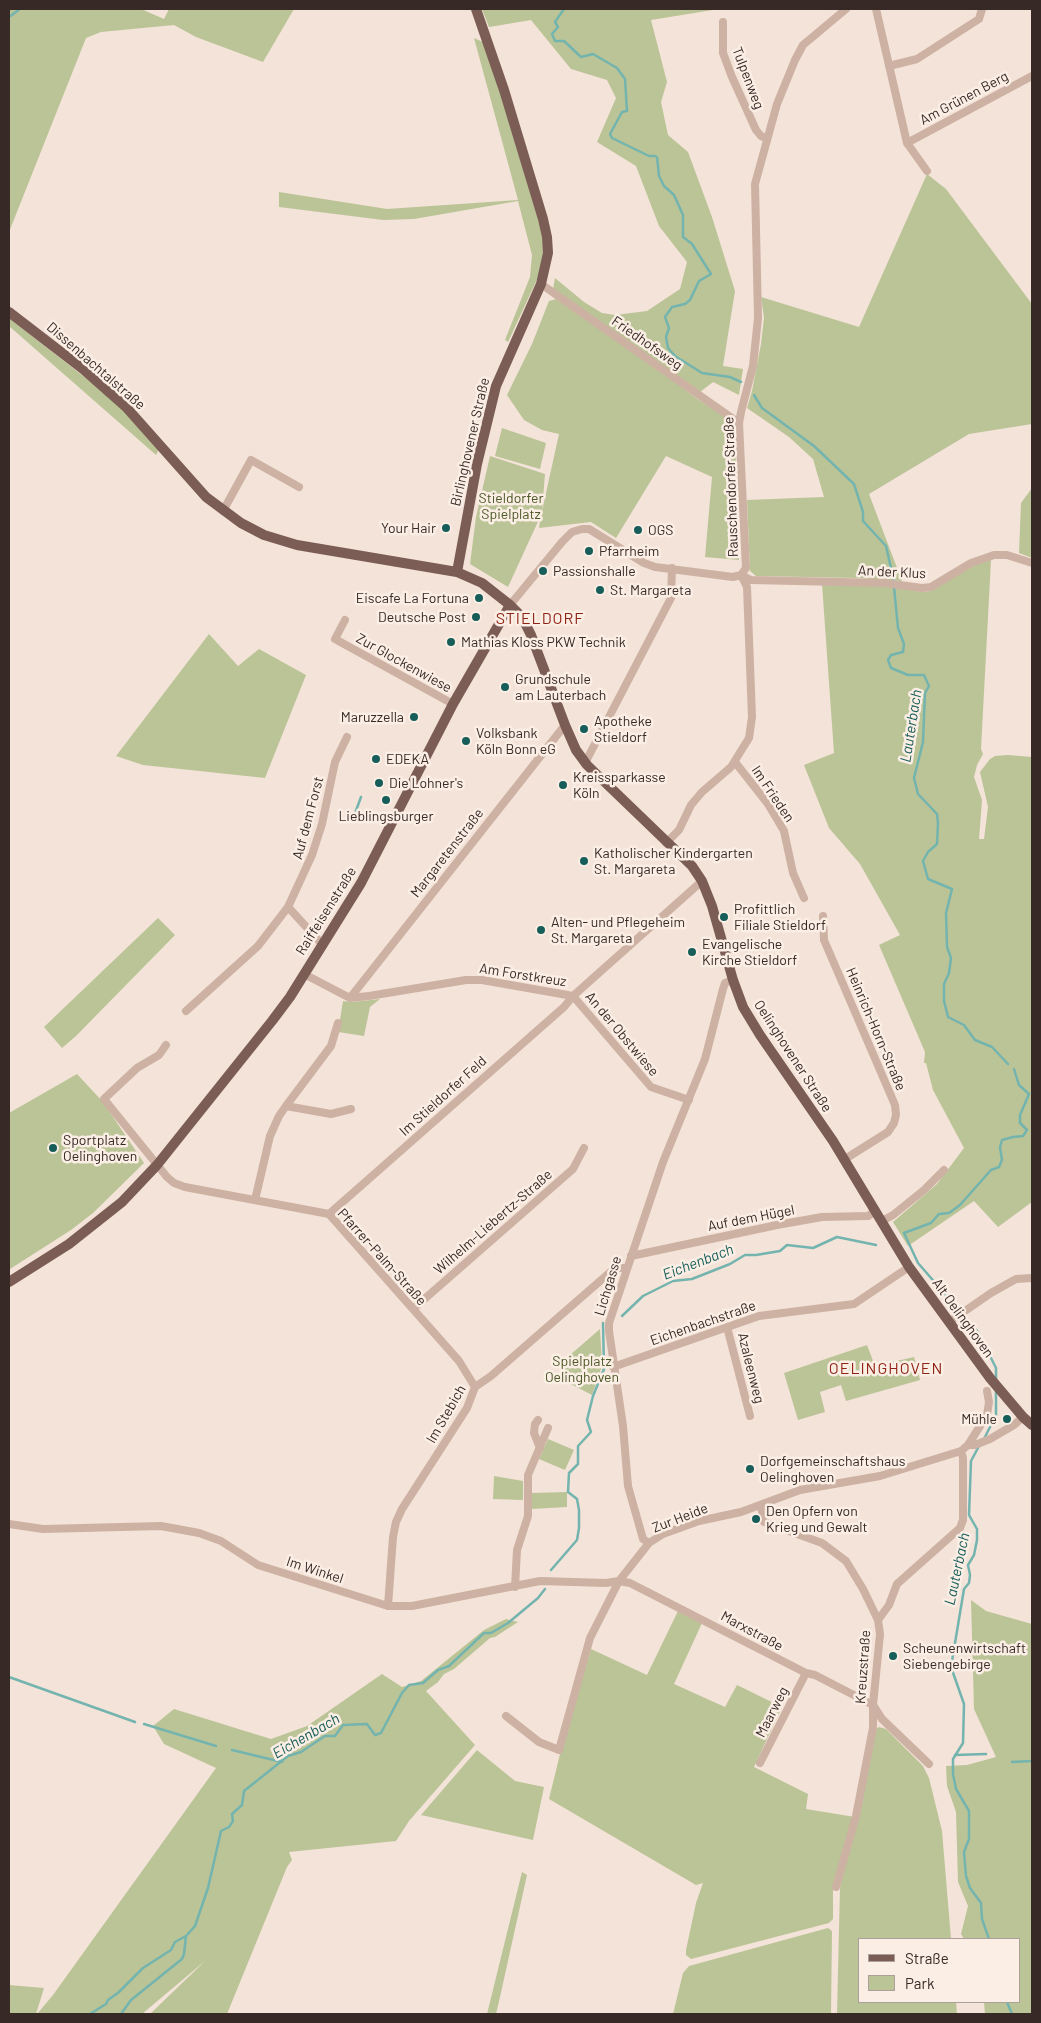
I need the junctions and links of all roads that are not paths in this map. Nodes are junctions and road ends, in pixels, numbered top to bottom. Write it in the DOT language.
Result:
graph roads {
  1 [pos="476,9"];
  2 [pos="846,9"];
  3 [pos="876,9"];
  4 [pos="982,9"];
  5 [pos="723,22"];
  6 [pos="889,66"];
  7 [pos="1032,76"];
  8 [pos="766,138"];
  9 [pos="907,143"];
  10 [pos="926,171"];
  11 [pos="541,284"];
  12 [pos="9,312"];
  13 [pos="740,423"];
  14 [pos="299,487"];
  15 [pos="223,511"];
  16 [pos="1032,563"];
  17 [pos="672,568"];
  18 [pos="457,572"];
  19 [pos="741,575"];
  20 [pos="510,605"];
  21 [pos="345,620"];
  22 [pos="453,704"];
  23 [pos="565,725"];
  24 [pos="347,737"];
  25 [pos="735,762"];
  26 [pos="585,763"];
  27 [pos="666,843"];
  28 [pos="702,881"];
  29 [pos="804,898"];
  30 [pos="288,906"];
  31 [pos="823,916"];
  32 [pos="322,944"];
  33 [pos="304,974"];
  34 [pos="733,980"];
  35 [pos="574,996"];
  36 [pos="350,998"];
  37 [pos="186,1011"];
  38 [pos="338,1023"];
  39 [pos="166,1045"];
  40 [pos="688,1100"];
  41 [pos="286,1106"];
  42 [pos="351,1109"];
  43 [pos="584,1148"];
  44 [pos="845,1159"];
  45 [pos="157,1165"];
  46 [pos="944,1170"];
  47 [pos="256,1200"];
  48 [pos="876,1211"];
  49 [pos="329,1214"];
  50 [pos="882,1220"];
  51 [pos="631,1256"];
  52 [pos="909,1267"];
  53 [pos="626,1268"];
  54 [pos="1032,1278"];
  55 [pos="9,1282"];
  56 [pos="413,1309"];
  57 [pos="953,1320"];
  58 [pos="728,1327"];
  59 [pos="614,1366"];
  60 [pos="475,1387"];
  61 [pos="986,1391"];
  62 [pos="750,1416"];
  63 [pos="1023,1417"];
  64 [pos="538,1420"];
  65 [pos="1032,1425"];
  66 [pos="548,1428"];
  67 [pos="972,1445"];
  68 [pos="540,1448"];
  69 [pos="961,1451"];
  70 [pos="761,1506"];
  71 [pos="9,1524"];
  72 [pos="649,1543"];
  73 [pos="620,1581"];
  74 [pos="516,1587"];
  75 [pos="388,1606"];
  76 [pos="878,1620"];
  77 [pos="806,1673"];
  78 [pos="873,1705"];
  79 [pos="506,1716"];
  80 [pos="760,1763"];
  81 [pos="929,1764"];
  82 [pos="836,1887"];
  1 -- 11 [label="main road, Birlinghovener Straße"];
  2 -- 8 [label="street, Rauschendorfer Straße"];
  3 -- 6 [label="street, Am Grünen Berg"];
  4 -- 6 [label="street"];
  5 -- 8 [label="street, Tulpenweg"];
  6 -- 9 [label="street, Am Grünen Berg"];
  7 -- 9 [label="street, Am Grünen Berg"];
  8 -- 13 [label="street, Rauschendorfer Straße"];
  9 -- 10 [label="street, Am Grünen Berg"];
  11 -- 13 [label="street, Friedhofsweg"];
  11 -- 18 [label="main road, Birlinghovener Straße"];
  12 -- 15 [label="main road, Dissenbachtalstraße"];
  13 -- 19 [label="street, Rauschendorfer Straße"];
  14 -- 15 [label="street"];
  15 -- 18 [label="main road, Dissenbachtalstraße"];
  16 -- 19 [label="street, An der Klus"];
  17 -- 19 [label="street, An der Klus"];
  17 -- 20 [label="street, An der Klus"];
  17 -- 26 [label="street"];
  18 -- 20 [label="main road, Oelinghovener Straße"];
  19 -- 25 [label="street, Rauschendorfer Straße"];
  20 -- 22 [label="main road, Raiffeisenstraße"];
  20 -- 23 [label="main road, Oelinghovener Straße"];
  21 -- 22 [label="street, Zur Glockenwiese"];
  22 -- 32 [label="main road, Raiffeisenstraße"];
  23 -- 26 [label="main road, Oelinghovener Straße"];
  23 -- 36 [label="street, Margaretenstraße"];
  24 -- 30 [label="street, Auf dem Forst"];
  25 -- 27 [label="street, Rauschendorfer Straße"];
  25 -- 29 [label="street, Im Frieden"];
  26 -- 27 [label="main road, Oelinghovener Straße"];
  27 -- 28 [label="main road, Oelinghovener Straße"];
  28 -- 34 [label="main road, Oelinghovener Straße"];
  28 -- 35 [label="street, Am Forstkreuz"];
  30 -- 32 [label="street"];
  30 -- 37 [label="street, Auf dem Forst"];
  31 -- 44 [label="street, Heinrich-Horn-Straße"];
  32 -- 33 [label="main road, Raiffeisenstraße"];
  33 -- 36 [label="street"];
  33 -- 45 [label="main road, Raiffeisenstraße"];
  34 -- 40 [label="street, Lichgasse"];
  34 -- 44 [label="main road, Oelinghovener Straße"];
  35 -- 36 [label="street, Am Forstkreuz"];
  35 -- 40 [label="street, An der Obstwiese"];
  35 -- 49 [label="street, Im Stieldorfer Feld"];
  38 -- 41 [label="street"];
  39 -- 45 [label="street, Pfarrer-Palm-Straße"];
  40 -- 51 [label="street, Lichgasse"];
  41 -- 42 [label="street"];
  41 -- 47 [label="street"];
  43 -- 56 [label="street, Wilhelm-Liebertz-Straße"];
  44 -- 48 [label="main road, Oelinghovener Straße"];
  45 -- 47 [label="street, Pfarrer-Palm-Straße"];
  45 -- 55 [label="main road, Raiffeisenstraße"];
  46 -- 50 [label="street"];
  47 -- 49 [label="street, Pfarrer-Palm-Straße"];
  48 -- 50 [label="main road, Oelinghovener Straße"];
  48 -- 51 [label="street, Auf dem Hügel"];
  49 -- 56 [label="street, Pfarrer-Palm-Straße"];
  50 -- 52 [label="main road, Alt Oelinghoven"];
  51 -- 53 [label="street, Lichgasse"];
  52 -- 57 [label="main road, Alt Oelinghoven"];
  52 -- 58 [label="street, Eichenbachstraße"];
  53 -- 59 [label="street, Lichgasse"];
  53 -- 60 [label="street, Im Stebich"];
  54 -- 57 [label="street"];
  56 -- 60 [label="street, Pfarrer-Palm-Straße"];
  57 -- 63 [label="main road, Alt Oelinghoven"];
  58 -- 59 [label="street, Eichenbachstraße"];
  58 -- 62 [label="street, Azaleenweg"];
  59 -- 72 [label="street, Lichgasse"];
  60 -- 75 [label="street, Im Stebich"];
  61 -- 67 [label="street, Zur Heide"];
  63 -- 65 [label="main road, Alt Oelinghoven"];
  63 -- 67 [label="street, Zur Heide"];
  64 -- 68 [label="street"];
  66 -- 68 [label="street"];
  67 -- 69 [label="street, Zur Heide"];
  68 -- 74 [label="street"];
  69 -- 70 [label="street, Zur Heide"];
  69 -- 76 [label="street"];
  70 -- 72 [label="street, Zur Heide"];
  70 -- 76 [label="street, Kreuzstraße"];
  71 -- 75 [label="street, Im Winkel"];
  72 -- 73 [label="street, Zur Heide"];
  73 -- 74 [label="street, Im Winkel"];
  73 -- 77 [label="street, Marxstraße"];
  73 -- 79 [label="street, Zur Heide"];
  74 -- 75 [label="street, Im Winkel"];
  76 -- 78 [label="street, Kreuzstraße"];
  77 -- 78 [label="street, Marxstraße"];
  77 -- 80 [label="street, Maarweg"];
  78 -- 81 [label="street"];
  78 -- 82 [label="street, Kreuzstraße"];
}
